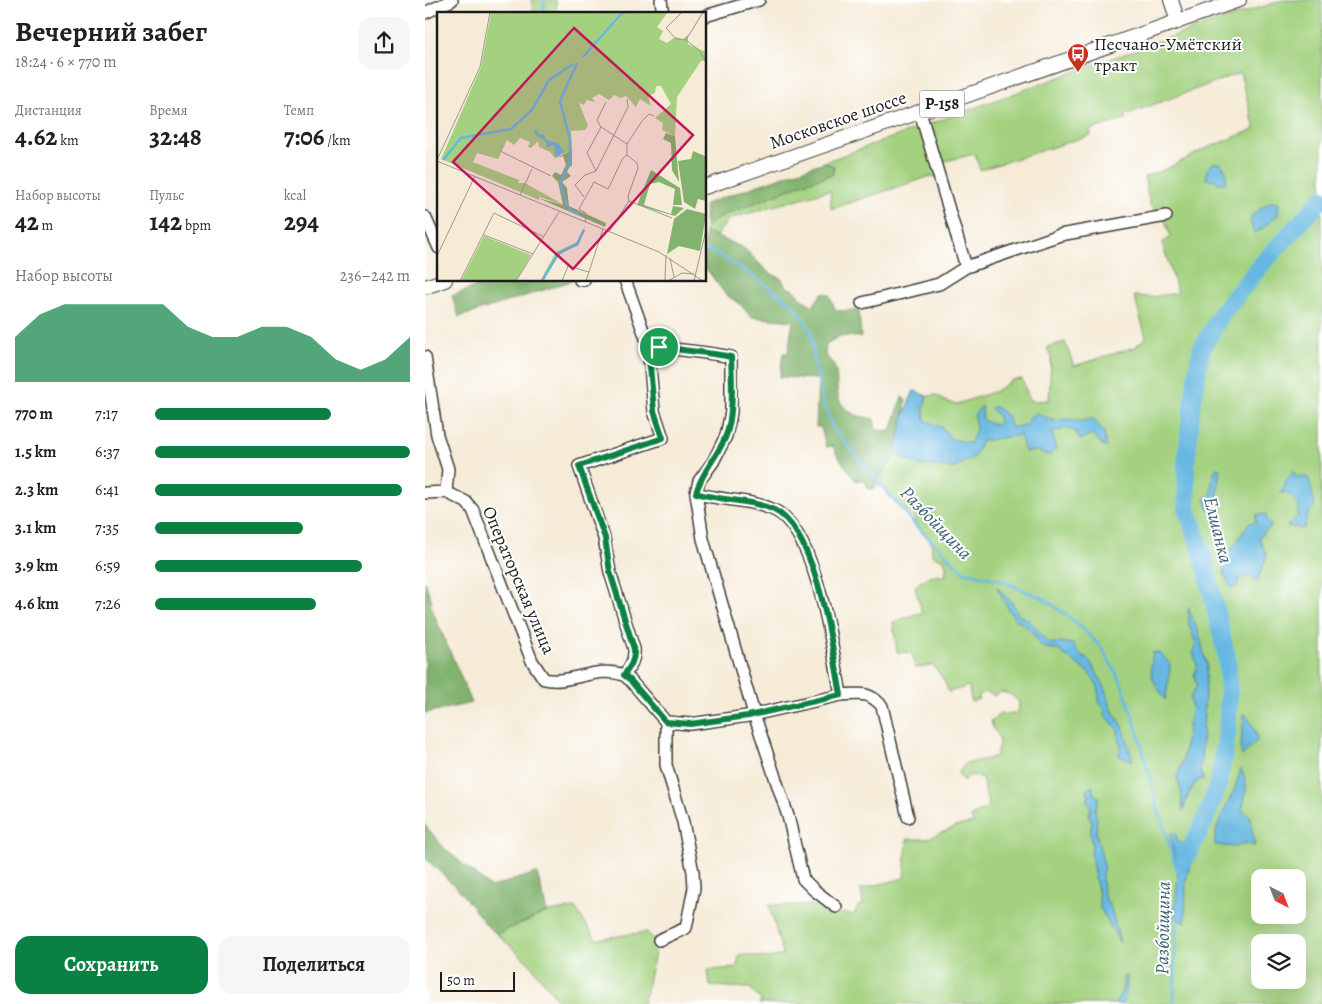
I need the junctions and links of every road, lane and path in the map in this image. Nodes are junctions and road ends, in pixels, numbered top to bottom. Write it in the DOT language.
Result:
graph roads {
  1 [pos="452,0"];
  2 [pos="759,0"];
  3 [pos="1171,0"];
  4 [pos="1239,0"];
  5 [pos="425,13"];
  6 [pos="706,16"];
  7 [pos="1178,22"];
  8 [pos="920,112"];
  9 [pos="706,187"];
  10 [pos="1166,216"];
  11 [pos="425,217"];
  12 [pos="437,244"];
  13 [pos="966,267"];
  14 [pos="442,281"];
  15 [pos="625,281"];
  16 [pos="425,287"];
  17 [pos="862,303"];
  18 [pos="648,344"];
  19 [pos="425,357"];
  20 [pos="446,492"];
  21 [pos="425,493"];
  22 [pos="696,493"];
  23 [pos="624,675"];
  24 [pos="841,695"];
  25 [pos="754,714"];
  26 [pos="666,722"];
  27 [pos="908,817"];
  28 [pos="836,907"];
  29 [pos="659,940"];
  1 -- 5 [label="street"];
  2 -- 6 [label="street"];
  3 -- 7 [label="main road"];
  4 -- 7 [label="main road, Московское шоссе / Р-158"];
  7 -- 8 [label="main road, Московское шоссе / Р-158"];
  8 -- 9 [label="main road, Московское шоссе / Р-158"];
  8 -- 13 [label="street"];
  10 -- 13 [label="street"];
  11 -- 12 [label="street"];
  13 -- 17 [label="street"];
  14 -- 16 [label="main road"];
  15 -- 18 [label="street"];
  18 -- 22 [label="street"];
  18 -- 23 [label="street"];
  19 -- 20 [label="street"];
  20 -- 21 [label="street"];
  20 -- 23 [label="street, Операторская улица"];
  22 -- 24 [label="street"];
  22 -- 25 [label="street"];
  23 -- 26 [label="street"];
  24 -- 25 [label="street"];
  24 -- 27 [label="street"];
  25 -- 26 [label="street"];
  25 -- 28 [label="street"];
  26 -- 29 [label="street"];
}
